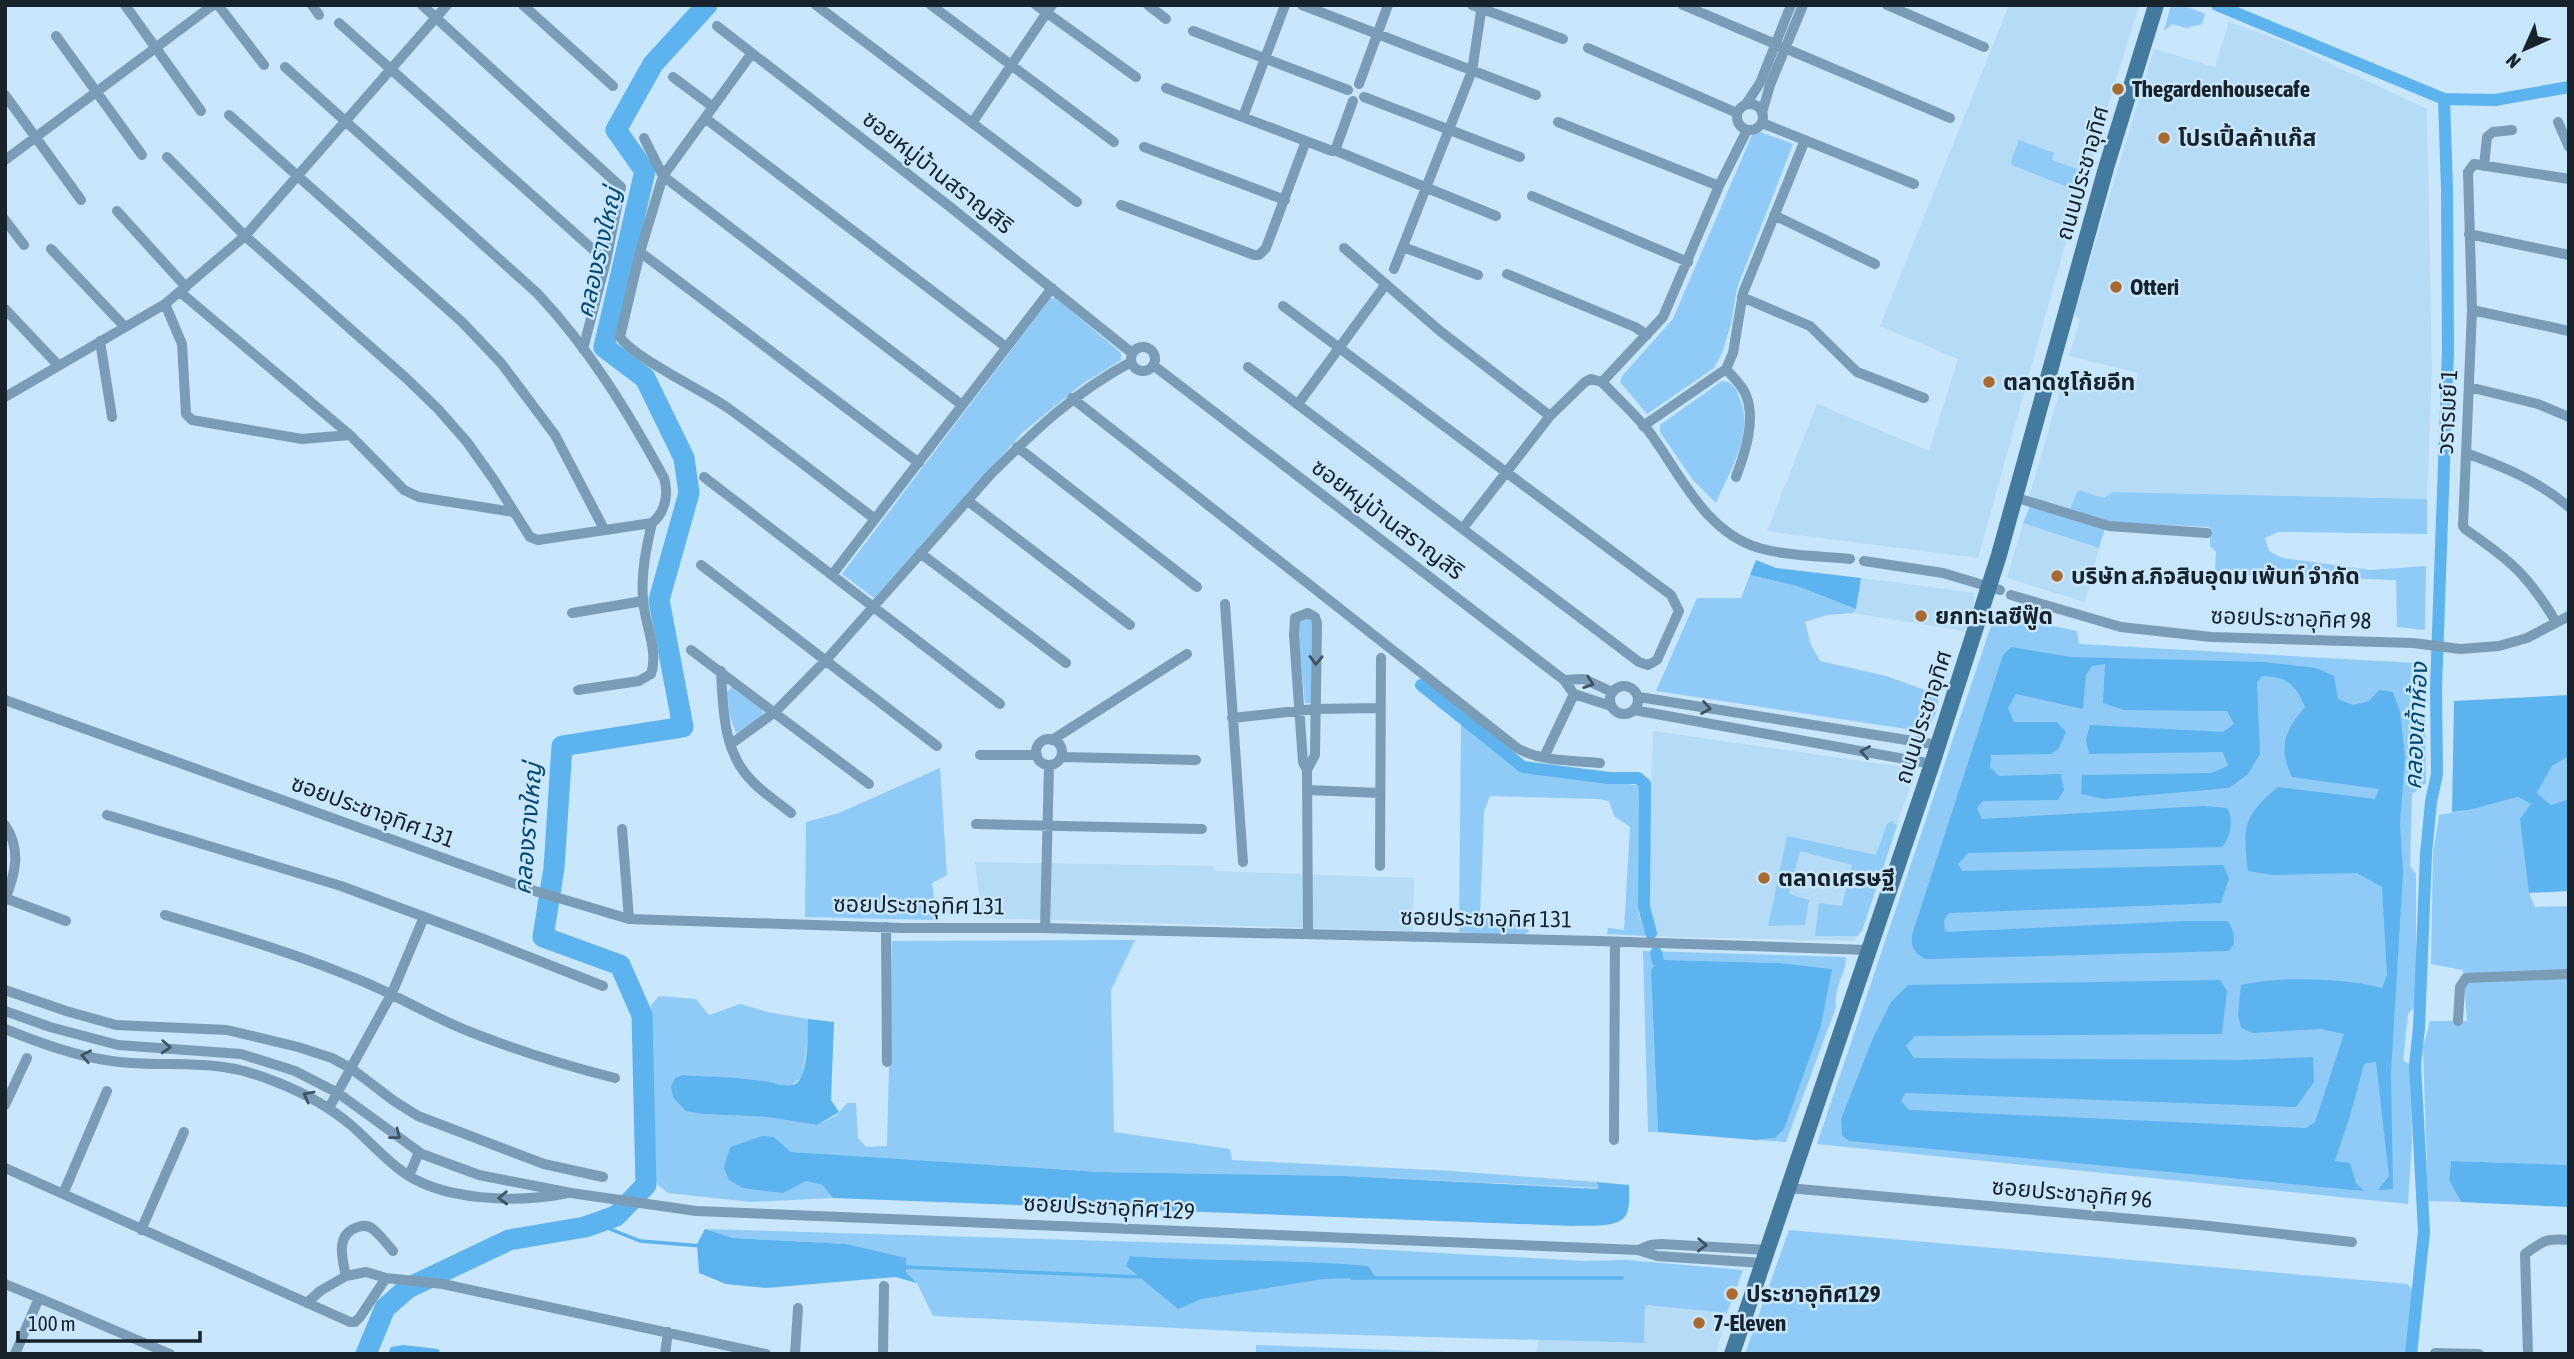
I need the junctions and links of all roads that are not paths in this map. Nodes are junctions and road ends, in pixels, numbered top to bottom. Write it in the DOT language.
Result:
graph roads {
  1 [pos="125,5"];
  2 [pos="215,5"];
  3 [pos="312,5"];
  4 [pos="422,5"];
  5 [pos="447,5"];
  6 [pos="523,5"];
  7 [pos="816,5"];
  8 [pos="931,5"];
  9 [pos="1036,5"];
  10 [pos="1148,5"];
  11 [pos="1285,5"];
  12 [pos="1302,5"];
  13 [pos="1388,5"];
  14 [pos="1683,5"];
  15 [pos="1791,5"];
  16 [pos="1803,5"];
  17 [pos="1887,5"];
  18 [pos="2156,5"];
  19 [pos="1478,6"];
  20 [pos="1049,9"];
  21 [pos="319,15"];
  22 [pos="436,18"];
  23 [pos="1166,19"];
  24 [pos="339,23"];
  25 [pos="717,26"];
  26 [pos="1193,31"];
  27 [pos="1377,34"];
  28 [pos="56,36"];
  29 [pos="1563,39"];
  30 [pos="1780,46"];
  31 [pos="1984,47"];
  32 [pos="156,48"];
  33 [pos="1587,48"];
  34 [pos="752,53"];
  35 [pos="1265,58"];
  36 [pos="264,65"];
  37 [pos="1011,66"];
  38 [pos="285,67"];
  39 [pos="390,69"];
  40 [pos="1472,71"];
  41 [pos="673,77"];
  42 [pos="1136,77"];
  43 [pos="1359,84"];
  44 [pos="613,86"];
  45 [pos="1166,88"];
  46 [pos="1348,90"];
  47 [pos="97,92"];
  48 [pos="5,95"];
  49 [pos="1536,95"];
  50 [pos="1359,99"];
  51 [pos="1746,104"];
  52 [pos="713,107"];
  53 [pos="201,111"];
  54 [pos="1737,113"];
  55 [pos="229,115"];
  56 [pos="1243,117"];
  57 [pos="705,118"];
  58 [pos="1762,118"];
  59 [pos="1950,118"];
  60 [pos="345,121"];
  61 [pos="1558,122"];
  62 [pos="2558,122"];
  63 [pos="972,123"];
  64 [pos="1449,129"];
  65 [pos="1746,130"];
  66 [pos="2512,130"];
  67 [pos="36,138"];
  68 [pos="644,138"];
  69 [pos="1805,140"];
  70 [pos="1306,141"];
  71 [pos="1114,142"];
  72 [pos="1144,147"];
  73 [pos="2569,147"];
  74 [pos="1334,150"];
  75 [pos="142,155"];
  76 [pos="1520,156"];
  77 [pos="167,157"];
  78 [pos="5,160"];
  79 [pos="2478,165"];
  80 [pos="297,176"];
  81 [pos="663,176"];
  82 [pos="2569,179"];
  83 [pos="1914,184"];
  84 [pos="1719,186"];
  85 [pos="1426,187"];
  86 [pos="1532,196"];
  87 [pos="81,200"];
  88 [pos="1285,200"];
  89 [pos="1077,202"];
  90 [pos="1121,205"];
  91 [pos="117,211"];
  92 [pos="1774,215"];
  93 [pos="1496,216"];
  94 [pos="5,220"];
  95 [pos="2469,234"];
  96 [pos="244,236"];
  97 [pos="24,245"];
  98 [pos="1403,247"];
  99 [pos="1343,248"];
  100 [pos="51,249"];
  101 [pos="640,252"];
  102 [pos="2569,255"];
  103 [pos="606,261"];
  104 [pos="1688,262"];
  105 [pos="1875,264"];
  106 [pos="1394,269"];
  107 [pos="1507,274"];
  108 [pos="1478,275"];
  109 [pos="1386,284"];
  110 [pos="1052,288"];
  111 [pos="183,289"];
  112 [pos="1742,297"];
  113 [pos="165,304"];
  114 [pos="1283,306"];
  115 [pos="5,309"];
  116 [pos="2472,310"];
  117 [pos="124,326"];
  118 [pos="2569,331"];
  119 [pos="1647,335"];
  120 [pos="100,341"];
  121 [pos="1006,347"];
  122 [pos="1340,347"];
  123 [pos="583,349"];
  124 [pos="1131,358"];
  125 [pos="58,365"];
  126 [pos="1153,365"];
  127 [pos="1248,367"];
  128 [pos="1726,369"];
  129 [pos="1602,382"];
  130 [pos="2469,387"];
  131 [pos="5,397"];
  132 [pos="1072,398"];
  133 [pos="1924,398"];
  134 [pos="1298,404"];
  135 [pos="962,405"];
  136 [pos="1550,416"];
  137 [pos="2569,417"];
  138 [pos="112,418"];
  139 [pos="1643,426"];
  140 [pos="350,435"];
  141 [pos="1017,447"];
  142 [pos="2466,453"];
  143 [pos="919,463"];
  144 [pos="1507,471"];
  145 [pos="704,477"];
  146 [pos="1736,477"];
  147 [pos="2014,497"];
  148 [pos="968,501"];
  149 [pos="2569,507"];
  150 [pos="513,512"];
  151 [pos="875,519"];
  152 [pos="652,523"];
  153 [pos="1463,528"];
  154 [pos="604,529"];
  155 [pos="2207,533"];
  156 [pos="920,553"];
  157 [pos="1850,559"];
  158 [pos="1864,561"];
  159 [pos="701,565"];
  160 [pos="832,575"];
  161 [pos="1197,587"];
  162 [pos="2000,591"];
  163 [pos="643,601"];
  164 [pos="1225,604"];
  165 [pos="873,606"];
  166 [pos="572,613"];
  167 [pos="2568,618"];
  168 [pos="2556,622"];
  169 [pos="1130,625"];
  170 [pos="691,650"];
  171 [pos="1187,654"];
  172 [pos="827,659"];
  173 [pos="1381,659"];
  174 [pos="1066,663"];
  175 [pos="720,671"];
  176 [pos="1564,680"];
  177 [pos="578,690"];
  178 [pos="1612,692"];
  179 [pos="1574,694"];
  180 [pos="1639,697"];
  181 [pos="5,700"];
  182 [pos="1000,704"];
  183 [pos="1611,706"];
  184 [pos="1380,708"];
  185 [pos="1315,709"];
  186 [pos="1634,710"];
  187 [pos="775,712"];
  188 [pos="1300,712"];
  189 [pos="1232,718"];
  190 [pos="1052,740"];
  191 [pos="731,744"];
  192 [pos="1938,745"];
  193 [pos="937,746"];
  194 [pos="980,755"];
  195 [pos="1037,755"];
  196 [pos="1062,757"];
  197 [pos="1544,757"];
  198 [pos="1196,760"];
  199 [pos="1600,763"];
  200 [pos="1932,764"];
  201 [pos="1049,766"];
  202 [pos="1307,770"];
  203 [pos="869,784"];
  204 [pos="1308,790"];
  205 [pos="1380,793"];
  206 [pos="791,813"];
  207 [pos="107,815"];
  208 [pos="976,824"];
  209 [pos="5,825"];
  210 [pos="1046,825"];
  211 [pos="622,829"];
  212 [pos="1202,830"];
  213 [pos="1243,862"];
  214 [pos="1380,866"];
  215 [pos="5,899"];
  216 [pos="165,915"];
  217 [pos="424,916"];
  218 [pos="629,919"];
  219 [pos="66,921"];
  220 [pos="886,927"];
  221 [pos="1045,928"];
  222 [pos="1308,934"];
  223 [pos="1615,942"];
  224 [pos="1869,950"];
  225 [pos="2569,974"];
  226 [pos="603,986"];
  227 [pos="5,990"];
  228 [pos="392,993"];
  229 [pos="5,1011"];
  230 [pos="2458,1021"];
  231 [pos="5,1030"];
  232 [pos="27,1058"];
  233 [pos="887,1062"];
  234 [pos="352,1069"];
  235 [pos="615,1078"];
  236 [pos="107,1091"];
  237 [pos="338,1093"];
  238 [pos="5,1105"];
  239 [pos="329,1108"];
  240 [pos="184,1132"];
  241 [pos="1615,1140"];
  242 [pos="419,1152"];
  243 [pos="5,1168"];
  244 [pos="409,1176"];
  245 [pos="603,1177"];
  246 [pos="1788,1188"];
  247 [pos="575,1193"];
  248 [pos="63,1194"];
  249 [pos="141,1230"];
  250 [pos="2569,1240"];
  251 [pos="2351,1242"];
  252 [pos="393,1251"];
  253 [pos="1765,1256"];
  254 [pos="346,1276"];
  255 [pos="386,1278"];
  256 [pos="5,1284"];
  257 [pos="884,1286"];
  258 [pos="38,1298"];
  259 [pos="307,1303"];
  260 [pos="798,1308"];
  261 [pos="668,1332"];
  262 [pos="2435,1353"];
  263 [pos="15,1354"];
  264 [pos="170,1354"];
  265 [pos="664,1354"];
  266 [pos="764,1354"];
  267 [pos="794,1354"];
  268 [pos="883,1354"];
  269 [pos="1732,1354"];
  270 [pos="2479,1354"];
  271 [pos="2528,1354"];
  1 -- 32 [label="street"];
  2 -- 32 [label="street"];
  2 -- 36 [label="street"];
  3 -- 21 [label="street"];
  4 -- 22 [label="street"];
  5 -- 22 [label="street"];
  6 -- 44 [label="street"];
  7 -- 63 [label="street"];
  8 -- 37 [label="street"];
  9 -- 20 [label="street"];
  10 -- 23 [label="street"];
  11 -- 35 [label="street"];
  12 -- 27 [label="street"];
  13 -- 27 [label="street"];
  14 -- 30 [label="street"];
  15 -- 30 [label="street"];
  16 -- 30 [label="street"];
  17 -- 31 [label="street"];
  18 -- 147 [label="main road, ถนนประชาอุทิศ"];
  19 -- 29 [label="street"];
  19 -- 40 [label="street"];
  20 -- 37 [label="street"];
  20 -- 42 [label="street"];
  22 -- 39 [label="street"];
  22 -- 103 [label="street"];
  24 -- 39 [label="street"];
  25 -- 34 [label="street, ซอยหมู่บ้านสราญสิริ"];
  26 -- 35 [label="street"];
  27 -- 40 [label="street"];
  27 -- 43 [label="street"];
  28 -- 47 [label="street"];
  30 -- 51 [label="street"];
  30 -- 58 [label="street"];
  30 -- 59 [label="street"];
  32 -- 47 [label="street"];
  32 -- 53 [label="street"];
  33 -- 54 [label="street"];
  34 -- 52 [label="street"];
  34 -- 110 [label="street, ซอยหมู่บ้านสราญสิริ"];
  35 -- 46 [label="street"];
  35 -- 56 [label="street"];
  37 -- 63 [label="street"];
  37 -- 71 [label="street"];
  38 -- 60 [label="street"];
  39 -- 60 [label="street"];
  39 -- 103 [label="street"];
  40 -- 49 [label="street"];
  40 -- 64 [label="street"];
  41 -- 52 [label="street"];
  43 -- 46 [label="street"];
  43 -- 50 [label="street"];
  45 -- 56 [label="street"];
  46 -- 50 [label="street"];
  47 -- 67 [label="street"];
  47 -- 75 [label="street"];
  48 -- 67 [label="street"];
  50 -- 64 [label="street"];
  50 -- 74 [label="street"];
  51 -- 54 [label="street"];
  51 -- 58 [label="street"];
  52 -- 57 [label="street"];
  54 -- 65 [label="street"];
  55 -- 80 [label="street"];
  56 -- 70 [label="street"];
  57 -- 81 [label="street"];
  57 -- 121 [label="street"];
  58 -- 65 [label="street"];
  58 -- 69 [label="street"];
  60 -- 80 [label="street"];
  60 -- 123 [label="street"];
  61 -- 84 [label="street"];
  62 -- 73 [label="street"];
  63 -- 89 [label="street"];
  64 -- 76 [label="street"];
  64 -- 85 [label="street"];
  65 -- 84 [label="street"];
  66 -- 79 [label="street, วรารมย์ 1"];
  67 -- 78 [label="street"];
  67 -- 87 [label="street"];
  68 -- 81 [label="street"];
  69 -- 83 [label="street"];
  69 -- 92 [label="street"];
  70 -- 74 [label="street"];
  70 -- 88 [label="street"];
  72 -- 88 [label="street"];
  74 -- 85 [label="street"];
  77 -- 96 [label="street"];
  79 -- 82 [label="street"];
  79 -- 95 [label="street, วรารมย์ 1"];
  80 -- 96 [label="street"];
  80 -- 154 [label="street"];
  81 -- 101 [label="street"];
  81 -- 135 [label="street"];
  84 -- 104 [label="street"];
  85 -- 93 [label="street"];
  85 -- 98 [label="street"];
  86 -- 104 [label="street"];
  88 -- 90 [label="street"];
  91 -- 111 [label="street"];
  92 -- 105 [label="street"];
  92 -- 112 [label="street"];
  94 -- 97 [label="street"];
  95 -- 102 [label="street"];
  95 -- 116 [label="street, วรารมย์ 1"];
  96 -- 111 [label="street"];
  96 -- 150 [label="street"];
  98 -- 106 [label="street"];
  98 -- 108 [label="street"];
  99 -- 109 [label="street"];
  100 -- 117 [label="street"];
  101 -- 143 [label="street"];
  101 -- 151 [label="street"];
  103 -- 123 [label="street"];
  104 -- 119 [label="street"];
  107 -- 119 [label="street"];
  109 -- 122 [label="street"];
  109 -- 136 [label="street"];
  110 -- 121 [label="street"];
  110 -- 124 [label="street, ซอยหมู่บ้านสราญสิริ"];
  111 -- 113 [label="street"];
  111 -- 140 [label="street"];
  112 -- 128 [label="street"];
  112 -- 133 [label="street"];
  113 -- 117 [label="street"];
  113 -- 140 [label="street"];
  114 -- 122 [label="street"];
  115 -- 125 [label="street"];
  116 -- 118 [label="street"];
  116 -- 130 [label="street, วรารมย์ 1"];
  117 -- 120 [label="street"];
  119 -- 129 [label="street"];
  120 -- 125 [label="street"];
  120 -- 138 [label="street"];
  121 -- 135 [label="street"];
  122 -- 134 [label="street"];
  122 -- 144 [label="street"];
  123 -- 152 [label="street"];
  124 -- 126 [label="street, ซอยหมู่บ้านสราญสิริ"];
  124 -- 126 [label="street, ซอยหมู่บ้านสราญสิริ"];
  124 -- 132 [label="street"];
  125 -- 131 [label="street"];
  126 -- 176 [label="street, ซอยหมู่บ้านสราญสิริ"];
  127 -- 134 [label="street"];
  128 -- 139 [label="street"];
  128 -- 146 [label="street"];
  129 -- 136 [label="street"];
  129 -- 139 [label="street"];
  130 -- 137 [label="street"];
  130 -- 142 [label="street, วรารมย์ 1"];
  132 -- 141 [label="street"];
  132 -- 197 [label="street"];
  134 -- 153 [label="street"];
  135 -- 143 [label="street"];
  136 -- 144 [label="street"];
  139 -- 157 [label="street"];
  140 -- 150 [label="street"];
  141 -- 148 [label="street"];
  141 -- 161 [label="street"];
  142 -- 149 [label="street"];
  142 -- 168 [label="street, วรารมย์ 1"];
  143 -- 151 [label="street"];
  144 -- 153 [label="street"];
  144 -- 153 [label="street"];
  145 -- 160 [label="street"];
  147 -- 155 [label="street"];
  147 -- 162 [label="main road, ถนนประชาอุทิศ"];
  148 -- 156 [label="street"];
  148 -- 169 [label="street"];
  150 -- 154 [label="street"];
  151 -- 160 [label="street"];
  152 -- 154 [label="street"];
  152 -- 163 [label="street"];
  156 -- 165 [label="street"];
  156 -- 174 [label="street"];
  158 -- 162 [label="street, ซอยประชาอุทิศ 98"];
  159 -- 172 [label="street"];
  160 -- 165 [label="street"];
  162 -- 168 [label="street, ซอยประชาอุทิศ 98"];
  162 -- 192 [label="main road, ถนนประชาอุทิศ"];
  163 -- 166 [label="street"];
  163 -- 177 [label="street"];
  164 -- 189 [label="street"];
  165 -- 172 [label="street"];
  165 -- 182 [label="street"];
  167 -- 168 [label="street, ซอยประชาอุทิศ 98"];
  170 -- 175 [label="street"];
  171 -- 190 [label="street"];
  172 -- 187 [label="street"];
  172 -- 193 [label="street"];
  173 -- 184 [label="street"];
  175 -- 187 [label="street"];
  175 -- 191 [label="street"];
  176 -- 178 [label="street, ซอยหมู่บ้านสราญสิริ, one-way"];
  176 -- 179 [label="street, ซอยหมู่บ้านสราญสิริ"];
  178 -- 180 [label="street, ซอยหมู่บ้านสราญสิริ"];
  178 -- 183 [label="street"];
  179 -- 183 [label="street"];
  179 -- 197 [label="street"];
  180 -- 186 [label="street"];
  180 -- 192 [label="street, ซอยหมู่บ้านสราญสิริ, one-way"];
  181 -- 218 [label="street, ซอยประชาอุทิศ 131"];
  183 -- 186 [label="street"];
  184 -- 185 [label="street"];
  184 -- 205 [label="street"];
  185 -- 188 [label="street"];
  188 -- 185 [label="street, one-way"];
  185 -- 202 [label="street"];
  200 -- 186 [label="street, one-way"];
  187 -- 191 [label="street"];
  187 -- 203 [label="street"];
  188 -- 189 [label="street"];
  188 -- 202 [label="street"];
  189 -- 213 [label="street"];
  190 -- 195 [label="street"];
  190 -- 196 [label="street"];
  191 -- 206 [label="street"];
  192 -- 200 [label="main road, ถนนประชาอุทิศ"];
  194 -- 195 [label="street"];
  195 -- 201 [label="street"];
  196 -- 198 [label="street"];
  196 -- 201 [label="street"];
  197 -- 199 [label="street"];
  200 -- 224 [label="main road, ถนนประชาอุทิศ"];
  201 -- 210 [label="street"];
  202 -- 204 [label="street"];
  204 -- 205 [label="street"];
  204 -- 222 [label="street"];
  205 -- 214 [label="street"];
  207 -- 217 [label="street"];
  208 -- 210 [label="street"];
  209 -- 215 [label="street"];
  210 -- 212 [label="street"];
  210 -- 221 [label="street"];
  211 -- 218 [label="street"];
  215 -- 219 [label="street"];
  216 -- 228 [label="street"];
  217 -- 226 [label="street"];
  217 -- 228 [label="street"];
  218 -- 220 [label="street, ซอยประชาอุทิศ 131"];
  220 -- 221 [label="street, ซอยประชาอุทิศ 131"];
  220 -- 233 [label="street"];
  221 -- 222 [label="street, ซอยประชาอุทิศ 131"];
  222 -- 223 [label="street, ซอยประชาอุทิศ 131"];
  223 -- 224 [label="street, ซอยประชาอุทิศ 131"];
  223 -- 241 [label="street"];
  224 -- 246 [label="main road, ถนนประชาอุทิศ"];
  225 -- 230 [label="street"];
  227 -- 234 [label="street"];
  228 -- 234 [label="street"];
  228 -- 235 [label="street"];
  229 -- 237 [label="street, ซอยประชาอุทิศ 129, one-way"];
  239 -- 231 [label="street, ซอยประชาอุทิศ 129, one-way"];
  232 -- 238 [label="street"];
  234 -- 237 [label="street"];
  234 -- 245 [label="street"];
  236 -- 248 [label="street"];
  237 -- 239 [label="street"];
  237 -- 242 [label="street, ซอยประชาอุทิศ 129, one-way"];
  239 -- 244 [label="street, ซอยประชาอุทิศ 129"];
  240 -- 249 [label="street"];
  242 -- 244 [label="street"];
  242 -- 247 [label="street, ซอยประชาอุทิศ 129"];
  243 -- 248 [label="street"];
  247 -- 244 [label="street, ซอยประชาอุทิศ 129, one-way"];
  246 -- 251 [label="street, ซอยประชาอุทิศ 96"];
  246 -- 253 [label="main road, ถนนประชาอุทิศ"];
  247 -- 253 [label="street, ซอยประชาอุทิศ 129"];
  248 -- 249 [label="street"];
  249 -- 259 [label="street"];
  250 -- 271 [label="street"];
  252 -- 254 [label="street"];
  253 -- 269 [label="main road, ถนนประชาอุทิศ"];
  254 -- 255 [label="street"];
  254 -- 259 [label="street"];
  255 -- 259 [label="street"];
  255 -- 261 [label="street"];
  256 -- 258 [label="street"];
  257 -- 268 [label="street"];
  258 -- 263 [label="street"];
  258 -- 264 [label="street"];
  260 -- 267 [label="street"];
  261 -- 265 [label="street"];
  261 -- 266 [label="street"];
  262 -- 270 [label="street"];
}
